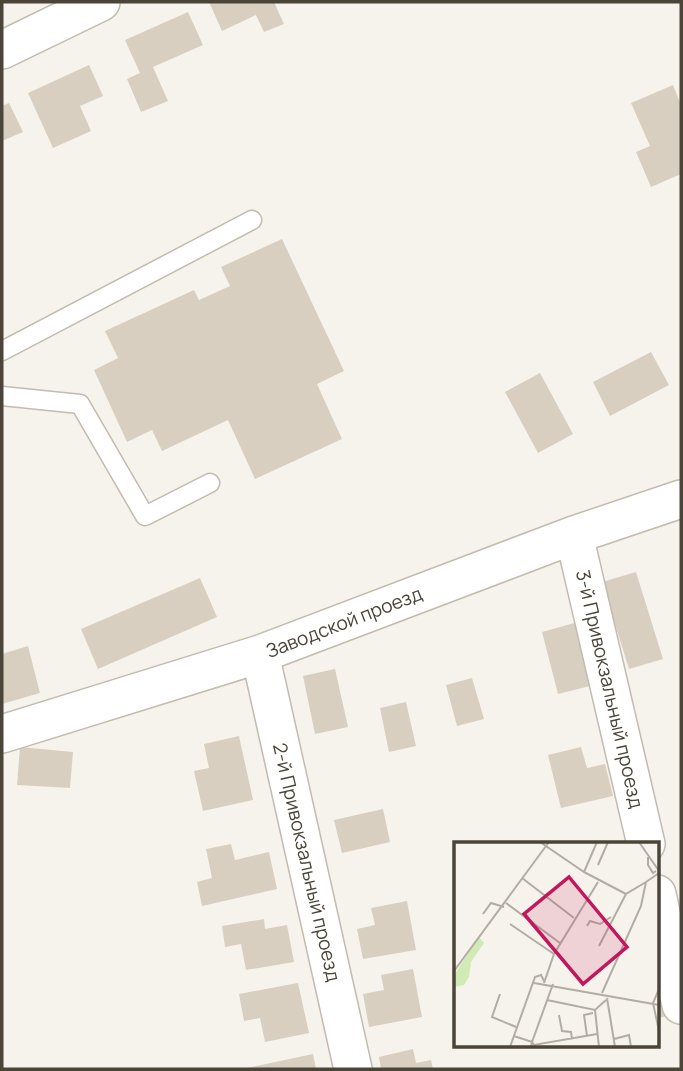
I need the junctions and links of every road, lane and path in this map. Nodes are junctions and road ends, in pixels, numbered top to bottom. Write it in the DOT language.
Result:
graph roads {
  1 [pos="100,2"];
  2 [pos="2,50"];
  3 [pos="252,220"];
  4 [pos="2,351"];
  5 [pos="2,396"];
  6 [pos="210,483"];
  7 [pos="681,499"];
  8 [pos="574,535"];
  9 [pos="260,654"];
  10 [pos="2,734"];
  11 [pos="646,842"];
  12 [pos="658,899"];
  13 [pos="681,1005"];
  14 [pos="353,1069"];
  1 -- 2 [label="street"];
  3 -- 4 [label="lane"];
  5 -- 6 [label="lane"];
  7 -- 8 [label="street, Заводской проезд"];
  8 -- 9 [label="street, Заводской проезд"];
  8 -- 11 [label="street, 3-й Привокзальный проезд"];
  9 -- 10 [label="street, Заводской проезд"];
  9 -- 14 [label="street, 2-й Привокзальный проезд"];
  12 -- 13 [label="street"];
}
